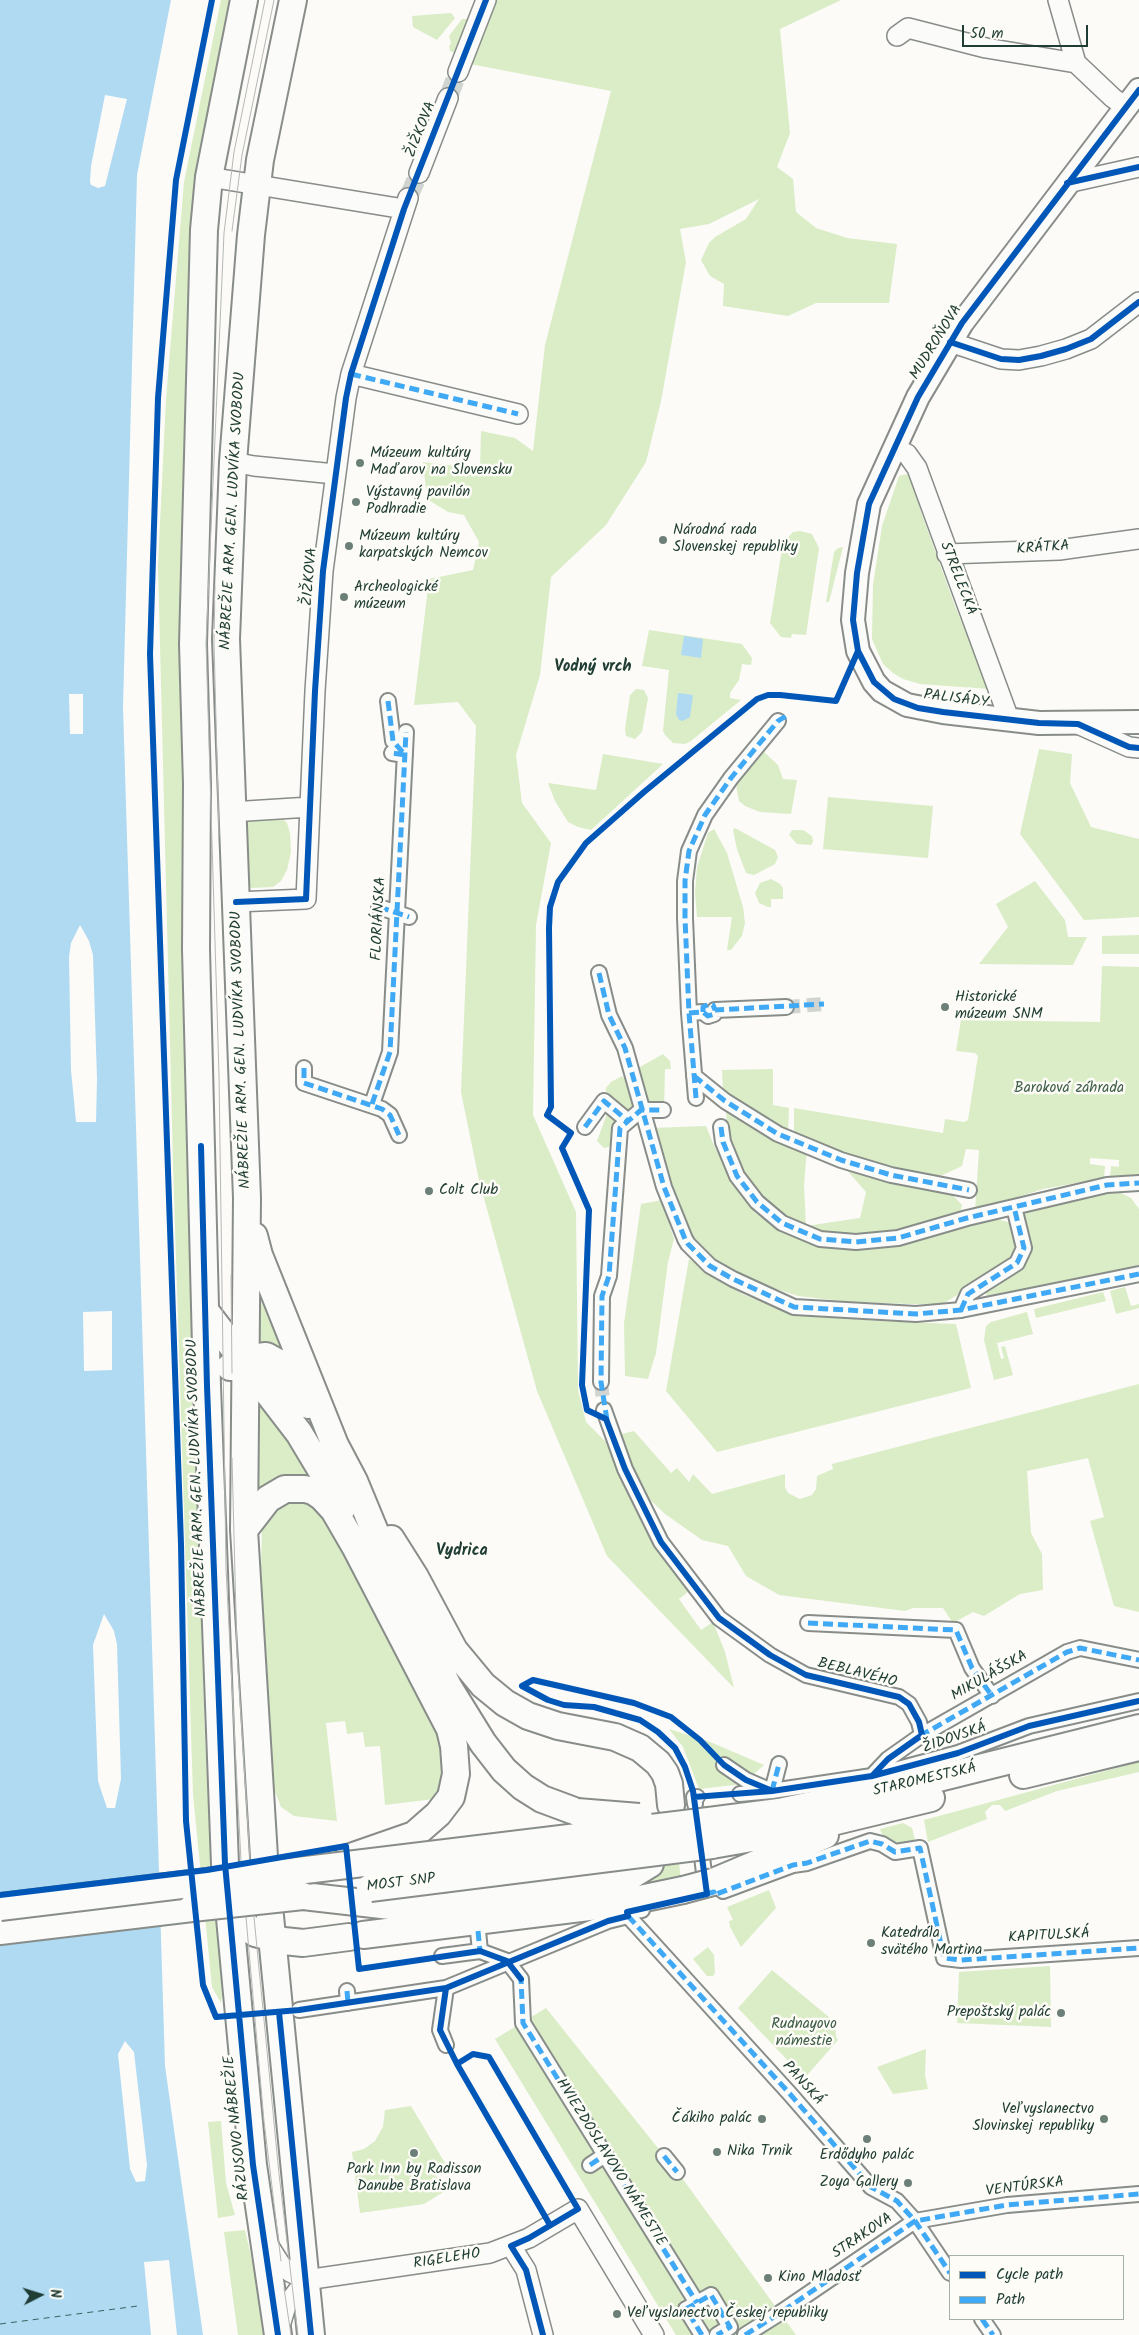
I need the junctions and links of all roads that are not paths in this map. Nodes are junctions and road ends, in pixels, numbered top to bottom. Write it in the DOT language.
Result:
graph roads {
  1 [pos="244,0"];
  2 [pos="293,0"];
  3 [pos="486,0"];
  4 [pos="1058,0"];
  5 [pos="1074,0"];
  6 [pos="1065,19"];
  7 [pos="897,36"];
  8 [pos="1076,63"];
  9 [pos="458,72"];
  10 [pos="448,98"];
  11 [pos="1133,99"];
  12 [pos="1139,167"];
  13 [pos="419,172"];
  14 [pos="209,177"];
  15 [pos="1067,182"];
  16 [pos="256,185"];
  17 [pos="1139,302"];
  18 [pos="950,342"];
  19 [pos="351,374"];
  20 [pos="518,414"];
  21 [pos="894,448"];
  22 [pos="233,462"];
  23 [pos="335,474"];
  24 [pos="1139,539"];
  25 [pos="947,554"];
  26 [pos="858,652"];
  27 [pos="388,701"];
  28 [pos="1009,720"];
  29 [pos="778,721"];
  30 [pos="1139,722"];
  31 [pos="1078,724"];
  32 [pos="406,732"];
  33 [pos="1139,748"];
  34 [pos="398,754"];
  35 [pos="310,807"];
  36 [pos="231,812"];
  37 [pos="236,902"];
  38 [pos="379,908"];
  39 [pos="403,915"];
  40 [pos="599,972"];
  41 [pos="786,1007"];
  42 [pos="702,1012"];
  43 [pos="304,1068"];
  44 [pos="694,1076"];
  45 [pos="696,1098"];
  46 [pos="372,1104"];
  47 [pos="641,1110"];
  48 [pos="663,1110"];
  49 [pos="628,1121"];
  50 [pos="585,1127"];
  51 [pos="721,1127"];
  52 [pos="399,1135"];
  53 [pos="1139,1183"];
  54 [pos="661,1187"];
  55 [pos="969,1190"];
  56 [pos="248,1198"];
  57 [pos="676,1199"];
  58 [pos="1014,1207"];
  59 [pos="1139,1274"];
  60 [pos="961,1310"];
  61 [pos="206,1312"];
  62 [pos="245,1364"];
  63 [pos="601,1382"];
  64 [pos="207,1386"];
  65 [pos="604,1410"];
  66 [pos="335,1445"];
  67 [pos="354,1481"];
  68 [pos="244,1530"];
  69 [pos="356,1548"];
  70 [pos="808,1623"];
  71 [pos="1139,1660"];
  72 [pos="992,1696"];
  73 [pos="1139,1701"];
  74 [pos="1139,1728"];
  75 [pos="922,1735"];
  76 [pos="1139,1747"];
  77 [pos="779,1764"];
  78 [pos="724,1765"];
  79 [pos="872,1776"];
  80 [pos="772,1791"];
  81 [pos="740,1794"];
  82 [pos="853,1817"];
  83 [pos="698,1821"];
  84 [pos="263,1846"];
  85 [pos="225,1864"];
  86 [pos="650,1864"];
  87 [pos="314,1869"];
  88 [pos="709,1878"];
  89 [pos="303,1896"];
  90 [pos="0,1907"];
  91 [pos="628,1916"];
  92 [pos="271,1927"];
  93 [pos="0,1931"];
  94 [pos="478,1931"];
  95 [pos="303,1943"];
  96 [pos="1139,1948"];
  97 [pos="480,1951"];
  98 [pos="442,1956"];
  99 [pos="508,1961"];
  100 [pos="446,1988"];
  101 [pos="288,2005"];
  102 [pos="446,2045"];
  103 [pos="605,2155"];
  104 [pos="664,2156"];
  105 [pos="590,2165"];
  106 [pos="677,2172"];
  107 [pos="1139,2194"];
  108 [pos="915,2221"];
  109 [pos="261,2234"];
  110 [pos="511,2246"];
  111 [pos="949,2272"];
  112 [pos="306,2280"];
  113 [pos="697,2303"];
  114 [pos="983,2320"];
  115 [pos="719,2334"];
  116 [pos="278,2335"];
  117 [pos="311,2335"];
  118 [pos="543,2335"];
  119 [pos="654,2335"];
  120 [pos="702,2335"];
  121 [pos="744,2335"];
  122 [pos="992,2335"];
  1 -- 14 [label="main road, NÁBREŽIE ARM. GEN. LUDVÍKA SVOBODU"];
  2 -- 16 [label="main road, NÁBREŽIE ARM. GEN. LUDVÍKA SVOBODU"];
  3 -- 9 [label="street"];
  4 -- 6 [label="street"];
  5 -- 6 [label="street"];
  6 -- 8 [label="street"];
  7 -- 8 [label="street"];
  8 -- 11 [label="street"];
  10 -- 13 [label="street, ŽIŽKOVA"];
  11 -- 15 [label="street, MUDROŇOVA"];
  12 -- 15 [label="street"];
  14 -- 16 [label="street"];
  14 -- 61 [label="main road, NÁBREŽIE ARM. GEN. LUDVÍKA SVOBODU"];
  15 -- 18 [label="street, MUDROŇOVA"];
  16 -- 19 [label="street, ŽIŽKOVA"];
  16 -- 22 [label="main road, NÁBREŽIE ARM. GEN. LUDVÍKA SVOBODU"];
  17 -- 18 [label="street"];
  18 -- 21 [label="street, MUDROŇOVA"];
  19 -- 20 [label="street"];
  19 -- 23 [label="street, ŽIŽKOVA"];
  21 -- 25 [label="street, STRELECKÁ"];
  21 -- 26 [label="street, MUDROŇOVA"];
  22 -- 23 [label="street"];
  22 -- 36 [label="main road, NÁBREŽIE ARM. GEN. LUDVÍKA SVOBODU"];
  23 -- 35 [label="street, ŽIŽKOVA"];
  24 -- 25 [label="street, KRÁTKA"];
  25 -- 28 [label="street, STRELECKÁ"];
  26 -- 28 [label="street, PALISÁDY"];
  27 -- 34 [label="street"];
  28 -- 31 [label="street, PALISÁDY"];
  29 -- 42 [label="street"];
  30 -- 31 [label="street, PALISÁDY"];
  31 -- 33 [label="street"];
  32 -- 34 [label="street, FLORIÁNSKA"];
  34 -- 39 [label="street, FLORIÁNSKA"];
  35 -- 36 [label="street"];
  35 -- 37 [label="street, ŽIŽKOVA"];
  36 -- 37 [label="main road, NÁBREŽIE ARM. GEN. LUDVÍKA SVOBODU"];
  37 -- 56 [label="main road, NÁBREŽIE ARM. GEN. LUDVÍKA SVOBODU"];
  38 -- 39 [label="street"];
  39 -- 46 [label="street, FLORIÁNSKA"];
  40 -- 47 [label="street"];
  41 -- 42 [label="street"];
  42 -- 44 [label="street"];
  43 -- 46 [label="street"];
  44 -- 45 [label="street"];
  44 -- 55 [label="street"];
  46 -- 52 [label="street"];
  47 -- 48 [label="street"];
  47 -- 49 [label="street"];
  47 -- 54 [label="street"];
  49 -- 50 [label="street"];
  49 -- 63 [label="street"];
  51 -- 58 [label="street"];
  53 -- 58 [label="street"];
  54 -- 57 [label="street"];
  54 -- 60 [label="street"];
  56 -- 62 [label="main road, NÁBREŽIE ARM. GEN. LUDVÍKA SVOBODU"];
  56 -- 66 [label="main road"];
  58 -- 60 [label="street"];
  59 -- 60 [label="street"];
  61 -- 62 [label="main road"];
  61 -- 64 [label="main road, NÁBREŽIE ARM. GEN. LUDVÍKA SVOBODU"];
  62 -- 64 [label="main road"];
  62 -- 66 [label="main road"];
  62 -- 68 [label="main road, NÁBREŽIE ARM. GEN. LUDVÍKA SVOBODU"];
  62 -- 69 [label="main road"];
  64 -- 85 [label="main road, NÁBREŽIE ARM. GEN. LUDVÍKA SVOBODU"];
  65 -- 75 [label="street, BEBLAVÉHO"];
  66 -- 67 [label="main road"];
  67 -- 83 [label="main road"];
  67 -- 83 [label="main road, bridge"];
  68 -- 69 [label="main road"];
  68 -- 84 [label="main road, NÁBREŽIE ARM. GEN. LUDVÍKA SVOBODU"];
  69 -- 87 [label="main road, bridge"];
  70 -- 72 [label="street"];
  71 -- 72 [label="street, MIKULÁŠSKA"];
  72 -- 75 [label="street, MIKULÁŠSKA"];
  73 -- 79 [label="street, ŽIDOVSKÁ"];
  74 -- 83 [label="main road, STAROMESTSKÁ"];
  75 -- 79 [label="street, MIKULÁŠSKA"];
  76 -- 82 [label="main road, STAROMESTSKÁ"];
  77 -- 80 [label="street"];
  78 -- 80 [label="street"];
  79 -- 80 [label="street, ŽIDOVSKÁ"];
  80 -- 81 [label="street, ŽIDOVSKÁ"];
  82 -- 83 [label="main road, STAROMESTSKÁ"];
  82 -- 88 [label="main road"];
  83 -- 87 [label="main road, MOST SNP, bridge"];
  83 -- 88 [label="street"];
  83 -- 89 [label="main road, MOST SNP, bridge"];
  86 -- 89 [label="main road"];
  87 -- 90 [label="main road, MOST SNP, bridge"];
  88 -- 95 [label="main road, bridge"];
  89 -- 93 [label="main road, MOST SNP, bridge"];
  91 -- 96 [label="street, KAPITULSKÁ"];
  91 -- 99 [label="street"];
  91 -- 108 [label="street, PANSKÁ"];
  92 -- 95 [label="main road"];
  92 -- 101 [label="main road"];
  92 -- 109 [label="main road, RÁZUSOVO NÁBREŽIE"];
  94 -- 97 [label="street"];
  95 -- 101 [label="main road"];
  97 -- 98 [label="street"];
  97 -- 99 [label="street"];
  99 -- 100 [label="street"];
  99 -- 103 [label="street, HVIEZDOSLAVOVO NÁMESTIE"];
  100 -- 101 [label="street"];
  100 -- 102 [label="street"];
  101 -- 112 [label="main road"];
  103 -- 105 [label="street"];
  103 -- 113 [label="street, HVIEZDOSLAVOVO NÁMESTIE"];
  104 -- 106 [label="street"];
  107 -- 108 [label="street, VENTÚRSKA"];
  108 -- 111 [label="street, PANSKÁ"];
  108 -- 121 [label="street, STRAKOVA"];
  109 -- 112 [label="street"];
  109 -- 116 [label="main road, RÁZUSOVO NÁBREŽIE"];
  110 -- 112 [label="street, RIGELEHO"];
  110 -- 118 [label="street"];
  110 -- 119 [label="street, RIGELEHO"];
  112 -- 116 [label="street"];
  112 -- 117 [label="main road"];
  113 -- 115 [label="street"];
  113 -- 120 [label="street"];
  114 -- 122 [label="street"];
}
